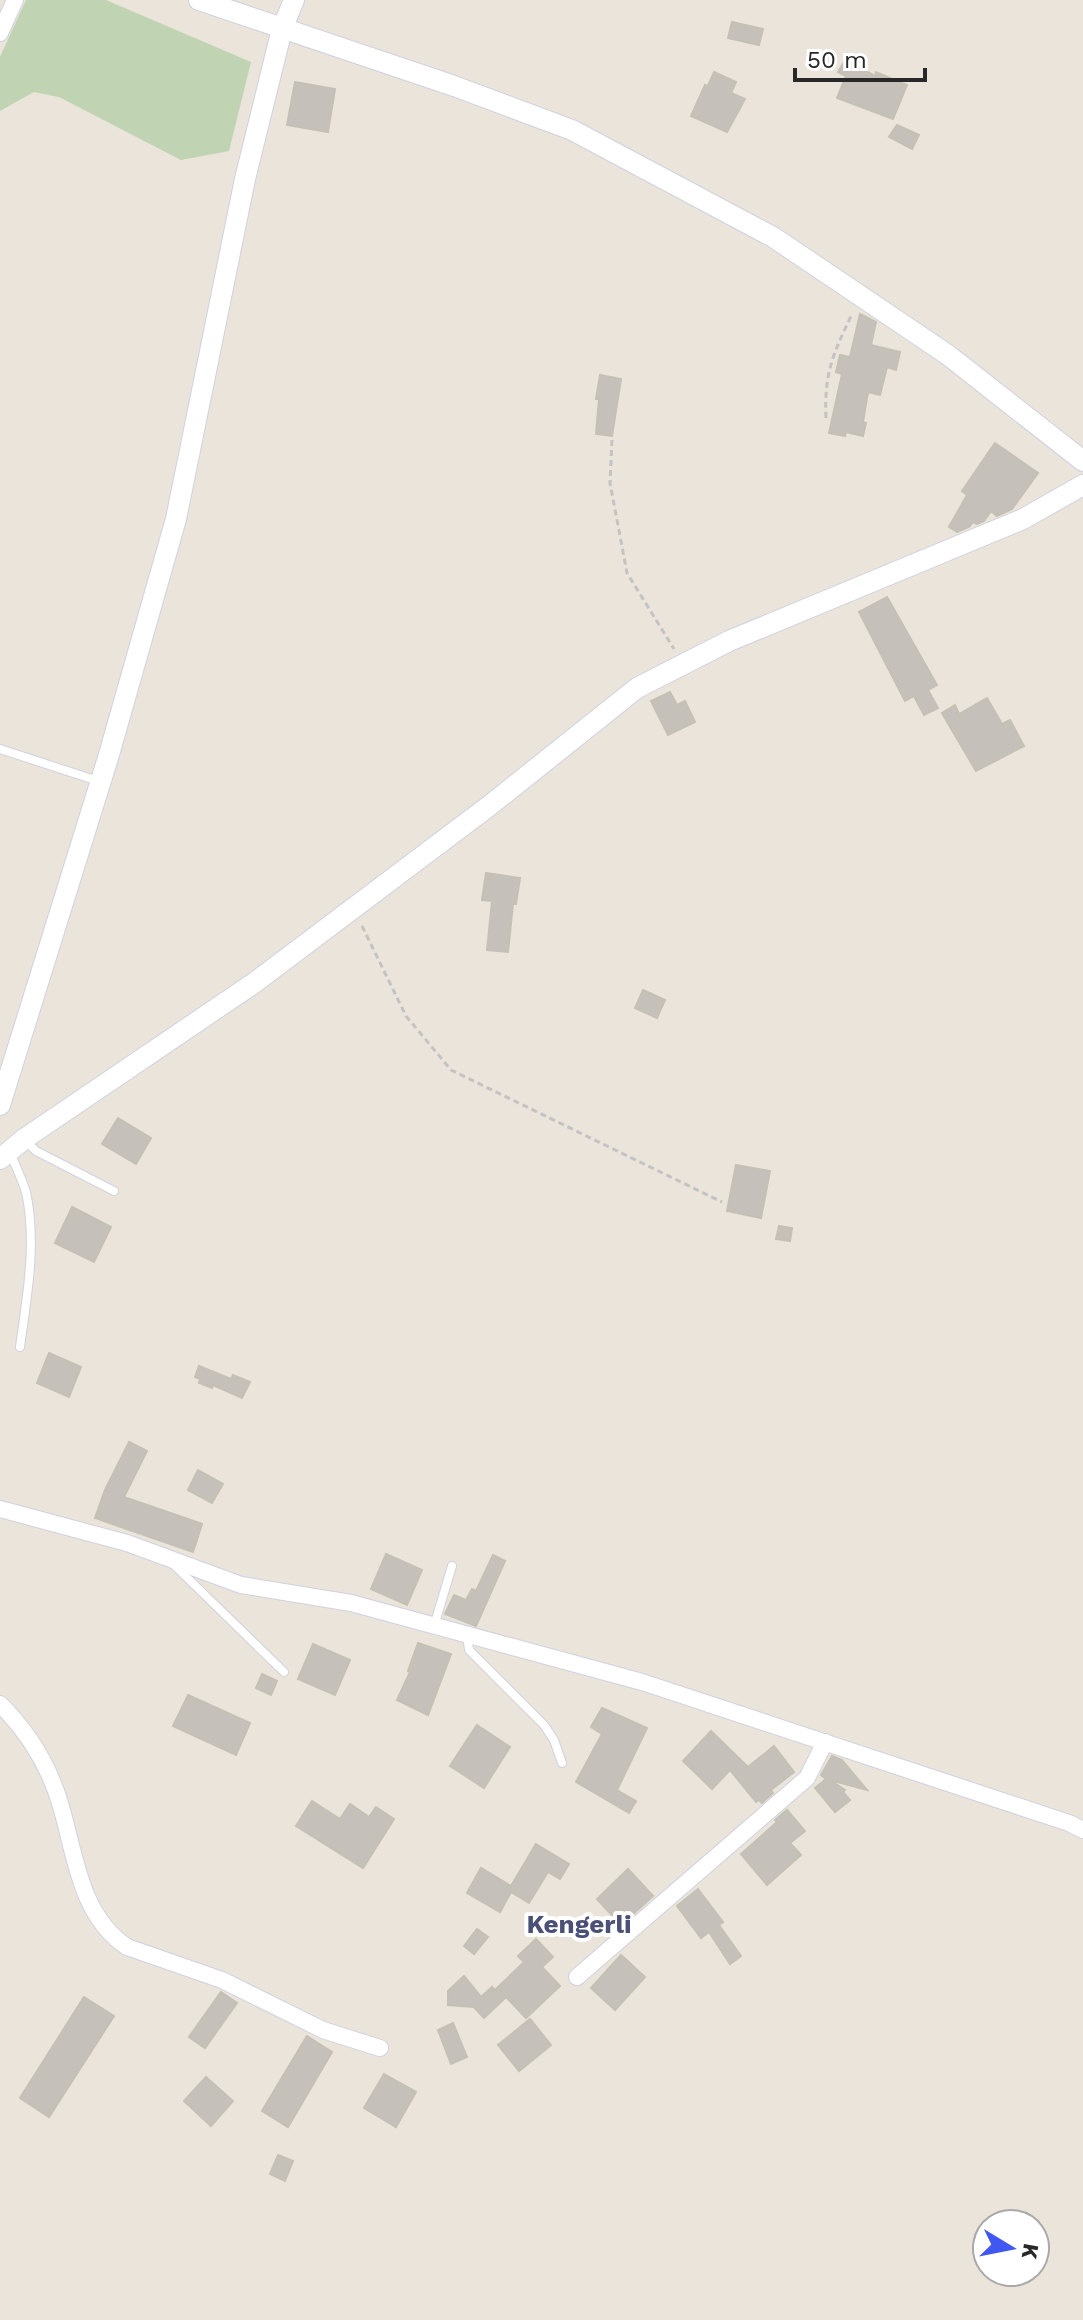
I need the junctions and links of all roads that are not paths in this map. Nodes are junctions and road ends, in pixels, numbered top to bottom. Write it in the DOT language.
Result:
graph roads {
  1 [pos="15,0"];
  2 [pos="199,0"];
  3 [pos="294,0"];
  4 [pos="282,29"];
  5 [pos="0,33"];
  6 [pos="1083,461"];
  7 [pos="1083,485"];
  8 [pos="0,749"];
  9 [pos="101,782"];
  10 [pos="0,1105"];
  11 [pos="11,1150"];
  12 [pos="114,1191"];
  13 [pos="20,1347"];
  14 [pos="0,1509"];
  15 [pos="167,1558"];
  16 [pos="452,1566"];
  17 [pos="434,1626"];
  18 [pos="467,1634"];
  19 [pos="284,1672"];
  20 [pos="0,1704"];
  21 [pos="825,1742"];
  22 [pos="562,1763"];
  23 [pos="1083,1830"];
  24 [pos="577,1977"];
  25 [pos="380,2048"];
  1 -- 5 [label="street"];
  2 -- 4 [label="street"];
  3 -- 4 [label="street"];
  4 -- 6 [label="street"];
  4 -- 9 [label="street"];
  7 -- 11 [label="street"];
  8 -- 9 [label="lane"];
  9 -- 10 [label="street"];
  11 -- 12 [label="lane"];
  11 -- 13 [label="lane"];
  14 -- 15 [label="street"];
  15 -- 17 [label="street"];
  15 -- 19 [label="lane"];
  16 -- 17 [label="lane"];
  17 -- 18 [label="street"];
  18 -- 21 [label="street"];
  18 -- 22 [label="lane"];
  20 -- 25 [label="street"];
  21 -- 23 [label="street"];
  21 -- 24 [label="street"];
}
